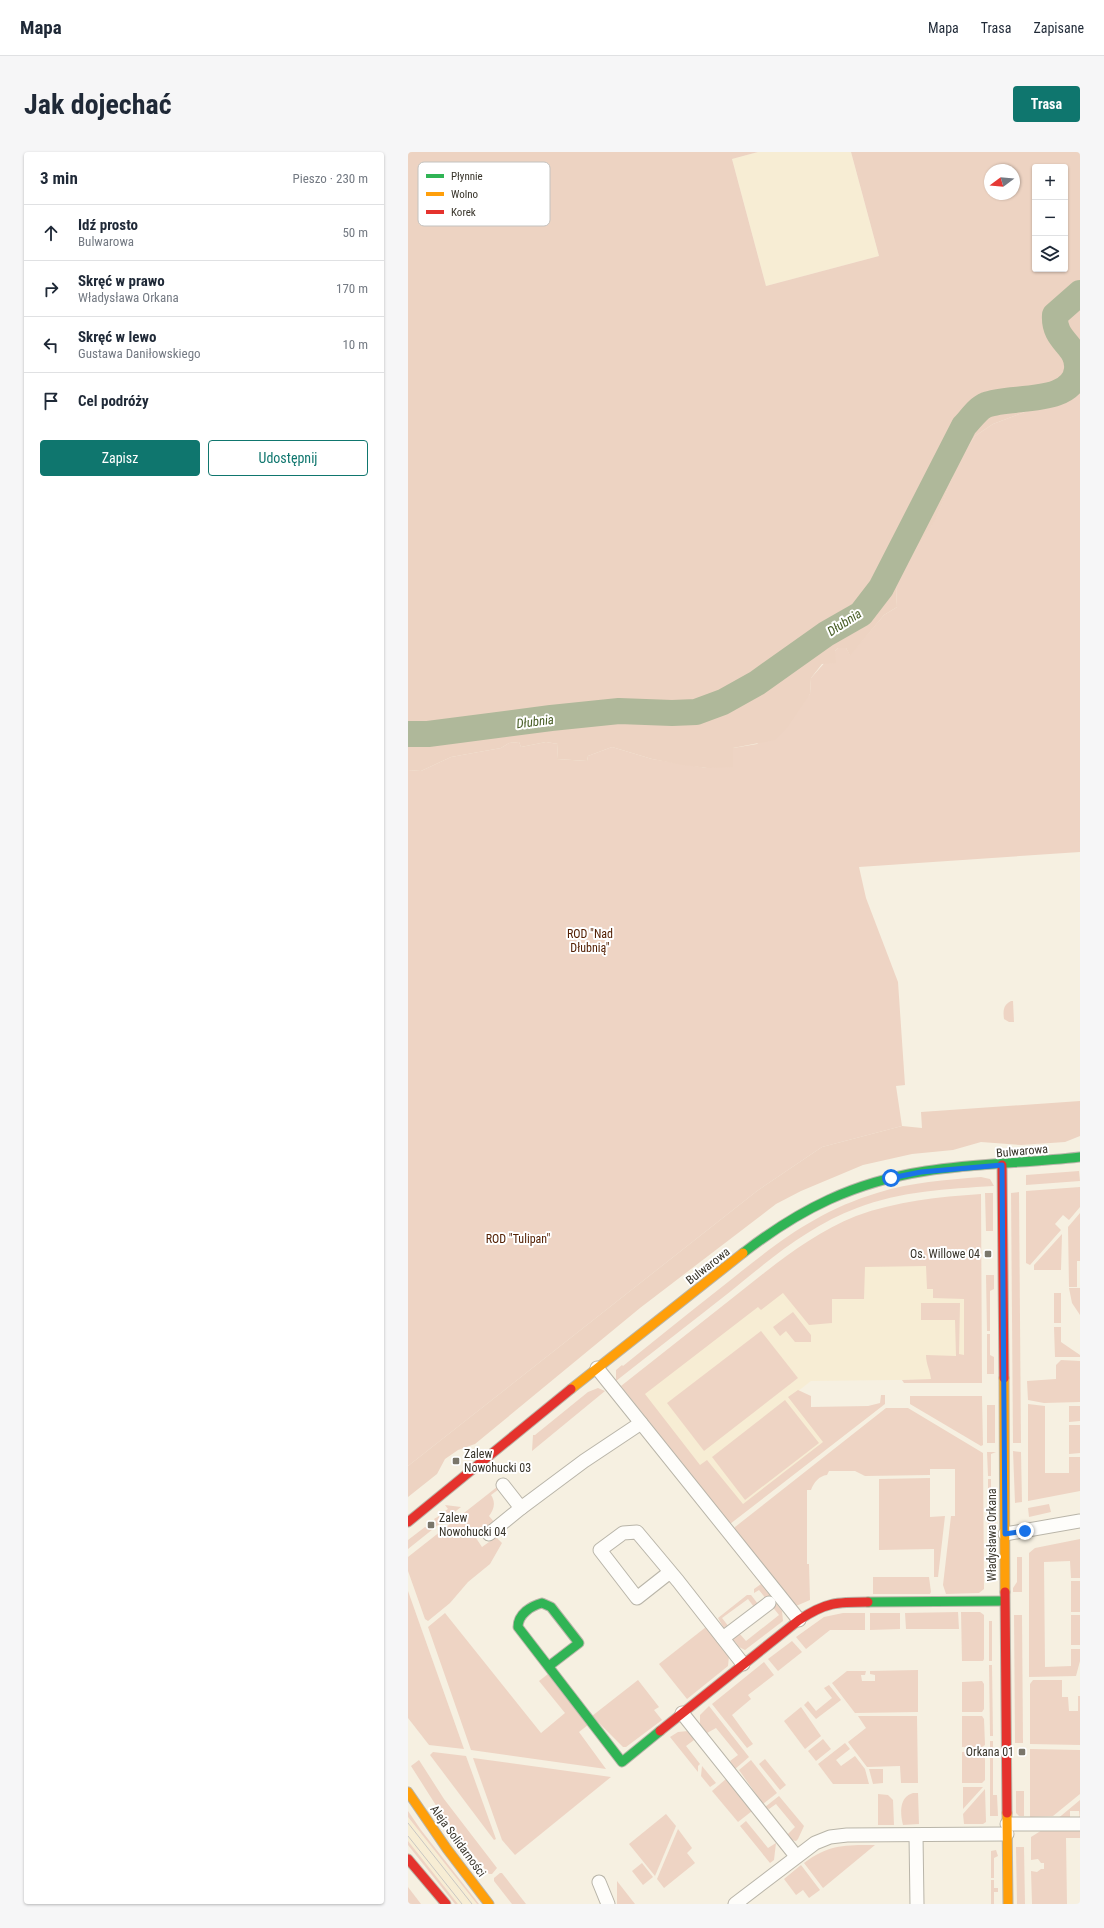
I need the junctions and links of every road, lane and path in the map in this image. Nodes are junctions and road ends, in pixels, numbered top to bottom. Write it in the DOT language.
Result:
graph roads {
  1 [pos="1080,1157"];
  2 [pos="1002,1165"];
  3 [pos="597,1368"];
  4 [pos="641,1423"];
  5 [pos="503,1485"];
  6 [pos="521,1508"];
  7 [pos="1080,1521"];
  8 [pos="408,1522"];
  9 [pos="489,1534"];
  10 [pos="1005,1534"];
  11 [pos="670,1572"];
  12 [pos="1004,1601"];
  13 [pos="769,1603"];
  14 [pos="799,1620"];
  15 [pos="723,1638"];
  16 [pos="743,1664"];
  17 [pos="549,1666"];
  18 [pos="682,1713"];
  19 [pos="408,1792"];
  20 [pos="1080,1824"];
  21 [pos="1007,1829"];
  22 [pos="916,1835"];
  23 [pos="796,1856"];
  24 [pos="408,1859"];
  25 [pos="599,1882"];
  26 [pos="446,1904"];
  27 [pos="489,1904"];
  28 [pos="608,1904"];
  29 [pos="735,1904"];
  30 [pos="917,1904"];
  31 [pos="1008,1904"];
  1 -- 2 [label="street, Bulwarowa"];
  2 -- 3 [label="street, Bulwarowa"];
  2 -- 10 [label="street, Władysława Orkana"];
  3 -- 4 [label="street"];
  3 -- 8 [label="street, Bulwarowa"];
  4 -- 6 [label="street"];
  4 -- 14 [label="street"];
  5 -- 6 [label="street"];
  6 -- 9 [label="street"];
  7 -- 10 [label="street"];
  10 -- 12 [label="street, Władysława Orkana"];
  11 -- 11 [label="street"];
  11 -- 15 [label="street"];
  12 -- 14 [label="street"];
  12 -- 21 [label="street, Władysława Orkana"];
  13 -- 15 [label="street"];
  14 -- 16 [label="street"];
  15 -- 16 [label="street"];
  16 -- 18 [label="street"];
  17 -- 17 [label="street"];
  17 -- 18 [label="street"];
  18 -- 23 [label="street"];
  19 -- 27 [label="street, Aleja Solidarności"];
  20 -- 21 [label="street"];
  21 -- 22 [label="street"];
  21 -- 31 [label="street, Władysława Orkana"];
  22 -- 23 [label="street"];
  22 -- 30 [label="street"];
  23 -- 29 [label="street"];
  24 -- 26 [label="street"];
  25 -- 28 [label="street"];
}
